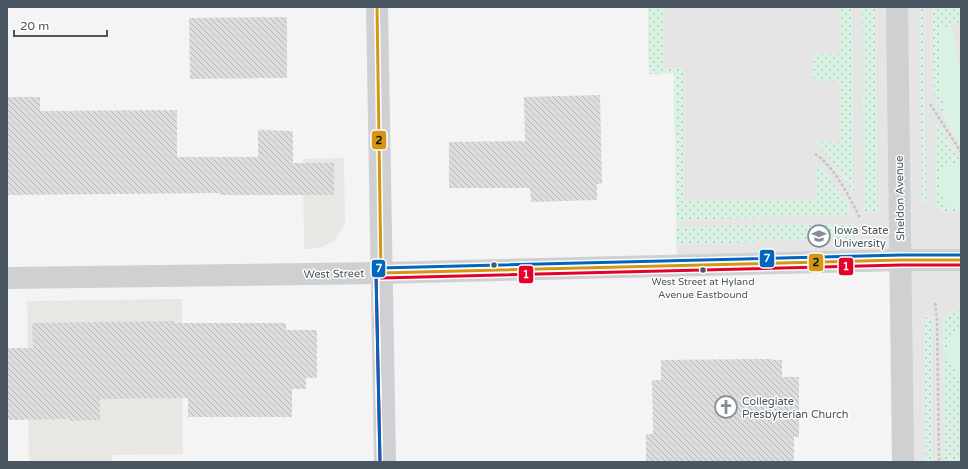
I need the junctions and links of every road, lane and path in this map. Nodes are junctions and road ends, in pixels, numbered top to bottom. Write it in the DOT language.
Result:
graph roads {
  1 [pos="377,7"];
  2 [pos="897,7"];
  3 [pos="930,104"];
  4 [pos="961,152"];
  5 [pos="815,154"];
  6 [pos="860,218"];
  7 [pos="901,260"];
  8 [pos="961,260"];
  9 [pos="381,273"];
  10 [pos="7,278"];
  11 [pos="935,303"];
  12 [pos="385,462"];
  13 [pos="903,462"];
  14 [pos="939,462"];
  1 -- 9 [label="main road"];
  2 -- 7 [label="street, Sheldon Avenue"];
  3 -- 4 [label="path"];
  5 -- 6 [label="path"];
  7 -- 8 [label="street, West Street"];
  7 -- 9 [label="street, West Street"];
  7 -- 13 [label="street, Sheldon Avenue"];
  9 -- 10 [label="street, West Street"];
  9 -- 12 [label="main road"];
  11 -- 14 [label="path"];
}
